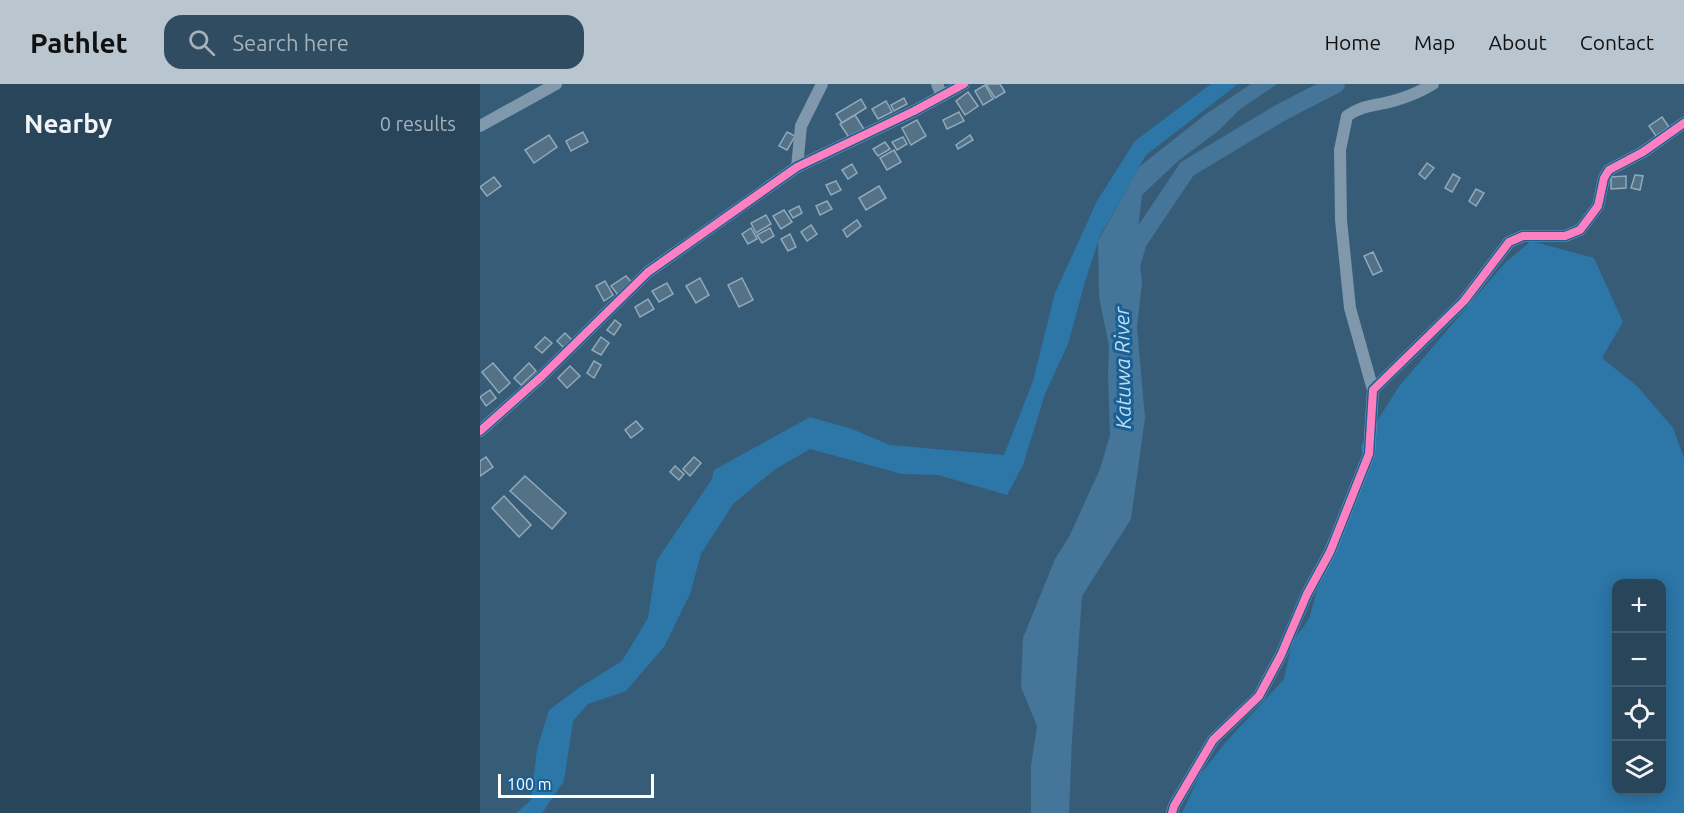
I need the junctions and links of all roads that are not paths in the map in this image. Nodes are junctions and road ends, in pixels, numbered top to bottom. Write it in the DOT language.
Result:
graph roads {
  1 [pos="556,84"];
  2 [pos="822,84"];
  3 [pos="964,84"];
  4 [pos="1433,84"];
  5 [pos="940,90"];
  6 [pos="1684,123"];
  7 [pos="480,126"];
  8 [pos="797,167"];
  9 [pos="1373,390"];
  10 [pos="480,431"];
  11 [pos="1172,813"];
  1 -- 7 [label="street"];
  2 -- 8 [label="street"];
  3 -- 5 [label="street"];
  4 -- 9 [label="street"];
  5 -- 8 [label="street"];
  6 -- 9 [label="street"];
  8 -- 10 [label="street"];
  9 -- 11 [label="street"];
}
